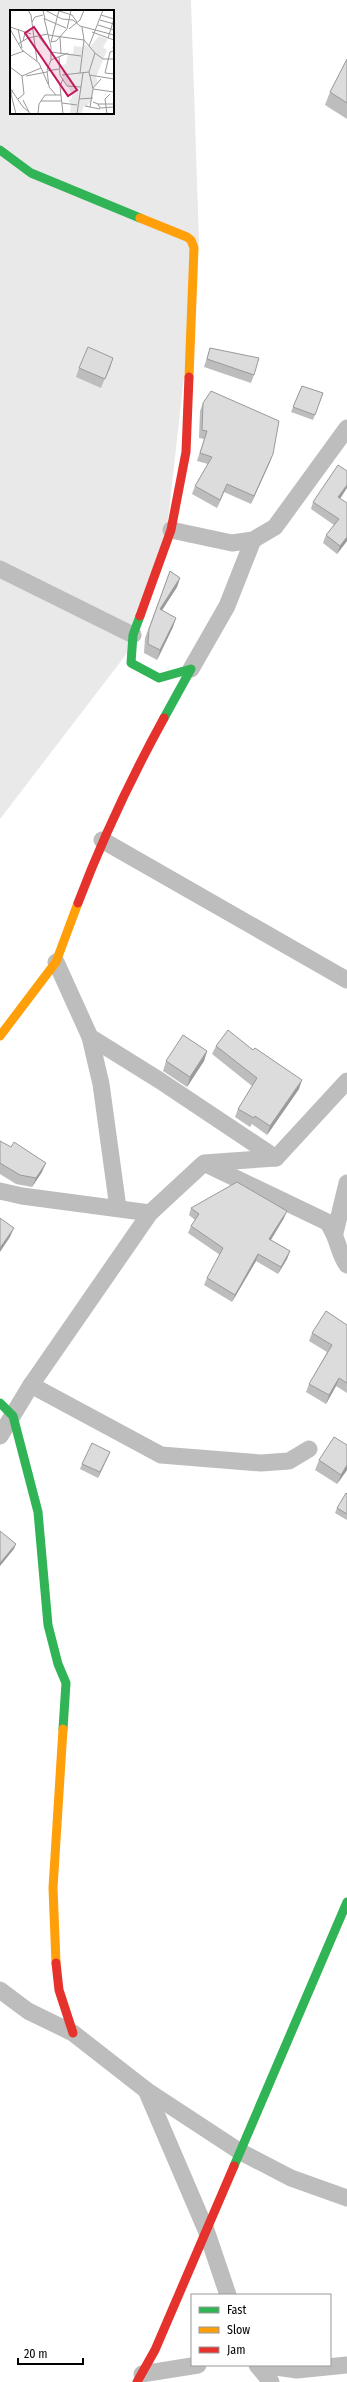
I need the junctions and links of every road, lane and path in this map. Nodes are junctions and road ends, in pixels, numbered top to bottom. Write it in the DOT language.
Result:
graph roads {
  1 [pos="0,150"];
  2 [pos="347,428"];
  3 [pos="171,530"];
  4 [pos="253,540"];
  5 [pos="0,569"];
  6 [pos="133,635"];
  7 [pos="191,668"];
  8 [pos="102,840"];
  9 [pos="56,962"];
  10 [pos="347,980"];
  11 [pos="0,1036"];
  12 [pos="90,1037"];
  13 [pos="347,1081"];
  14 [pos="276,1158"];
  15 [pos="204,1163"];
  16 [pos="347,1184"];
  17 [pos="0,1191"];
  18 [pos="118,1208"];
  19 [pos="150,1213"];
  20 [pos="336,1233"];
  21 [pos="347,1265"];
  22 [pos="31,1386"];
  23 [pos="0,1403"];
  24 [pos="13,1416"];
  25 [pos="0,1436"];
  26 [pos="309,1449"];
  27 [pos="347,1902"];
  28 [pos="0,1990"];
  29 [pos="73,2033"];
  30 [pos="146,2090"];
  31 [pos="239,2151"];
  32 [pos="347,2198"];
  33 [pos="206,2230"];
  34 [pos="228,2294"];
  35 [pos="347,2365"];
  36 [pos="194,2366"];
  37 [pos="258,2366"];
  38 [pos="269,2366"];
  39 [pos="140,2378"];
  40 [pos="271,2382"];
  1 -- 3 [label="street"];
  2 -- 4 [label="street"];
  3 -- 4 [label="street"];
  3 -- 6 [label="street"];
  4 -- 7 [label="street"];
  5 -- 6 [label="street"];
  6 -- 7 [label="street"];
  7 -- 8 [label="street"];
  8 -- 9 [label="street"];
  8 -- 10 [label="street"];
  9 -- 11 [label="street"];
  9 -- 12 [label="street"];
  12 -- 14 [label="street"];
  12 -- 18 [label="street"];
  13 -- 14 [label="street"];
  14 -- 15 [label="street"];
  15 -- 19 [label="street"];
  15 -- 20 [label="street"];
  16 -- 20 [label="street"];
  17 -- 18 [label="street"];
  18 -- 19 [label="street"];
  19 -- 22 [label="street"];
  20 -- 21 [label="street"];
  22 -- 24 [label="street"];
  22 -- 26 [label="street"];
  23 -- 24 [label="street"];
  24 -- 25 [label="street"];
  24 -- 29 [label="street"];
  27 -- 31 [label="street"];
  28 -- 29 [label="street"];
  29 -- 30 [label="street"];
  30 -- 31 [label="street"];
  30 -- 33 [label="street"];
  31 -- 32 [label="street"];
  31 -- 33 [label="street"];
  33 -- 34 [label="street"];
  33 -- 39 [label="street"];
  35 -- 38 [label="street"];
  36 -- 39 [label="street"];
  37 -- 40 [label="street"];
}
